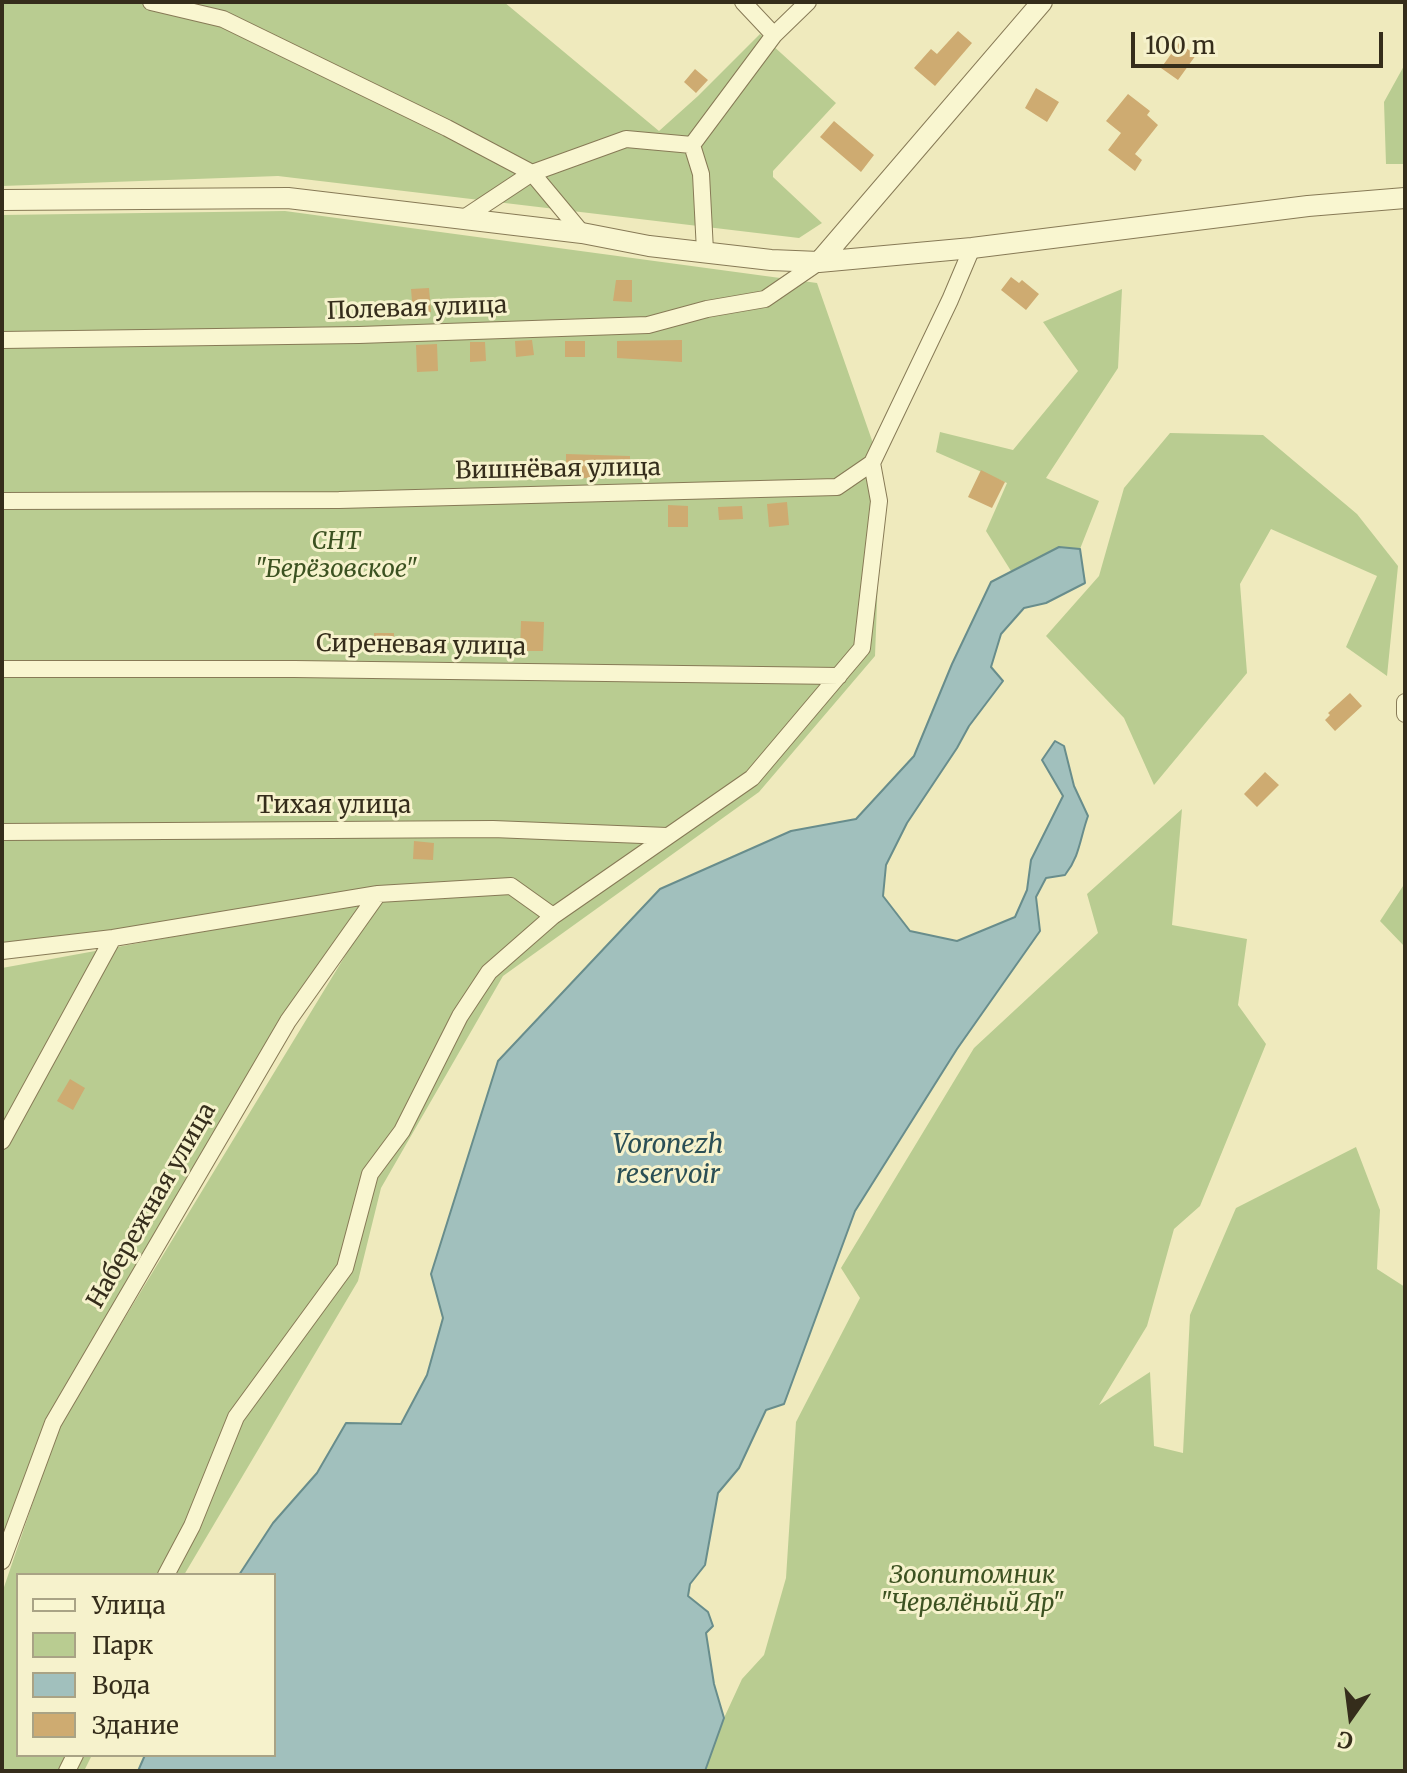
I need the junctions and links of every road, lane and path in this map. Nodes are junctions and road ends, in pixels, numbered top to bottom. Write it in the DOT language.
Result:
graph roads {
  1 [pos="151,2"];
  2 [pos="743,2"];
  3 [pos="808,2"];
  4 [pos="1042,2"];
  5 [pos="774,35"];
  6 [pos="692,145"];
  7 [pos="532,173"];
  8 [pos="1405,198"];
  9 [pos="2,200"];
  10 [pos="464,218"];
  11 [pos="582,233"];
  12 [pos="972,248"];
  13 [pos="705,251"];
  14 [pos="819,262"];
  15 [pos="2,340"];
  16 [pos="872,463"];
  17 [pos="2,501"];
  18 [pos="2,669"];
  19 [pos="839,676"];
  20 [pos="1405,702"];
  21 [pos="1405,714"];
  22 [pos="2,832"];
  23 [pos="667,836"];
  24 [pos="378,894"];
  25 [pos="553,916"];
  26 [pos="113,938"];
  27 [pos="2,951"];
  28 [pos="2,1141"];
  29 [pos="2,1561"];
  30 [pos="167,1573"];
  1 -- 7 [label="street"];
  2 -- 5 [label="street"];
  3 -- 5 [label="street"];
  4 -- 14 [label="street"];
  5 -- 6 [label="street"];
  6 -- 7 [label="street"];
  6 -- 13 [label="street"];
  7 -- 10 [label="street"];
  7 -- 11 [label="street"];
  8 -- 12 [label="street"];
  9 -- 10 [label="street"];
  10 -- 11 [label="street"];
  11 -- 13 [label="street"];
  12 -- 14 [label="street"];
  12 -- 16 [label="street, Вишнёвая улица"];
  13 -- 14 [label="street"];
  14 -- 15 [label="street, Полевая улица"];
  16 -- 17 [label="street, Вишнёвая улица"];
  16 -- 19 [label="street"];
  18 -- 19 [label="street, Сиреневая улица"];
  19 -- 23 [label="street"];
  20 -- 21 [label="street"];
  22 -- 23 [label="street, Тихая улица"];
  23 -- 25 [label="street"];
  24 -- 25 [label="street"];
  24 -- 26 [label="street"];
  24 -- 29 [label="street, Набережная улица"];
  25 -- 30 [label="street"];
  26 -- 27 [label="street"];
  26 -- 28 [label="street"];
}
